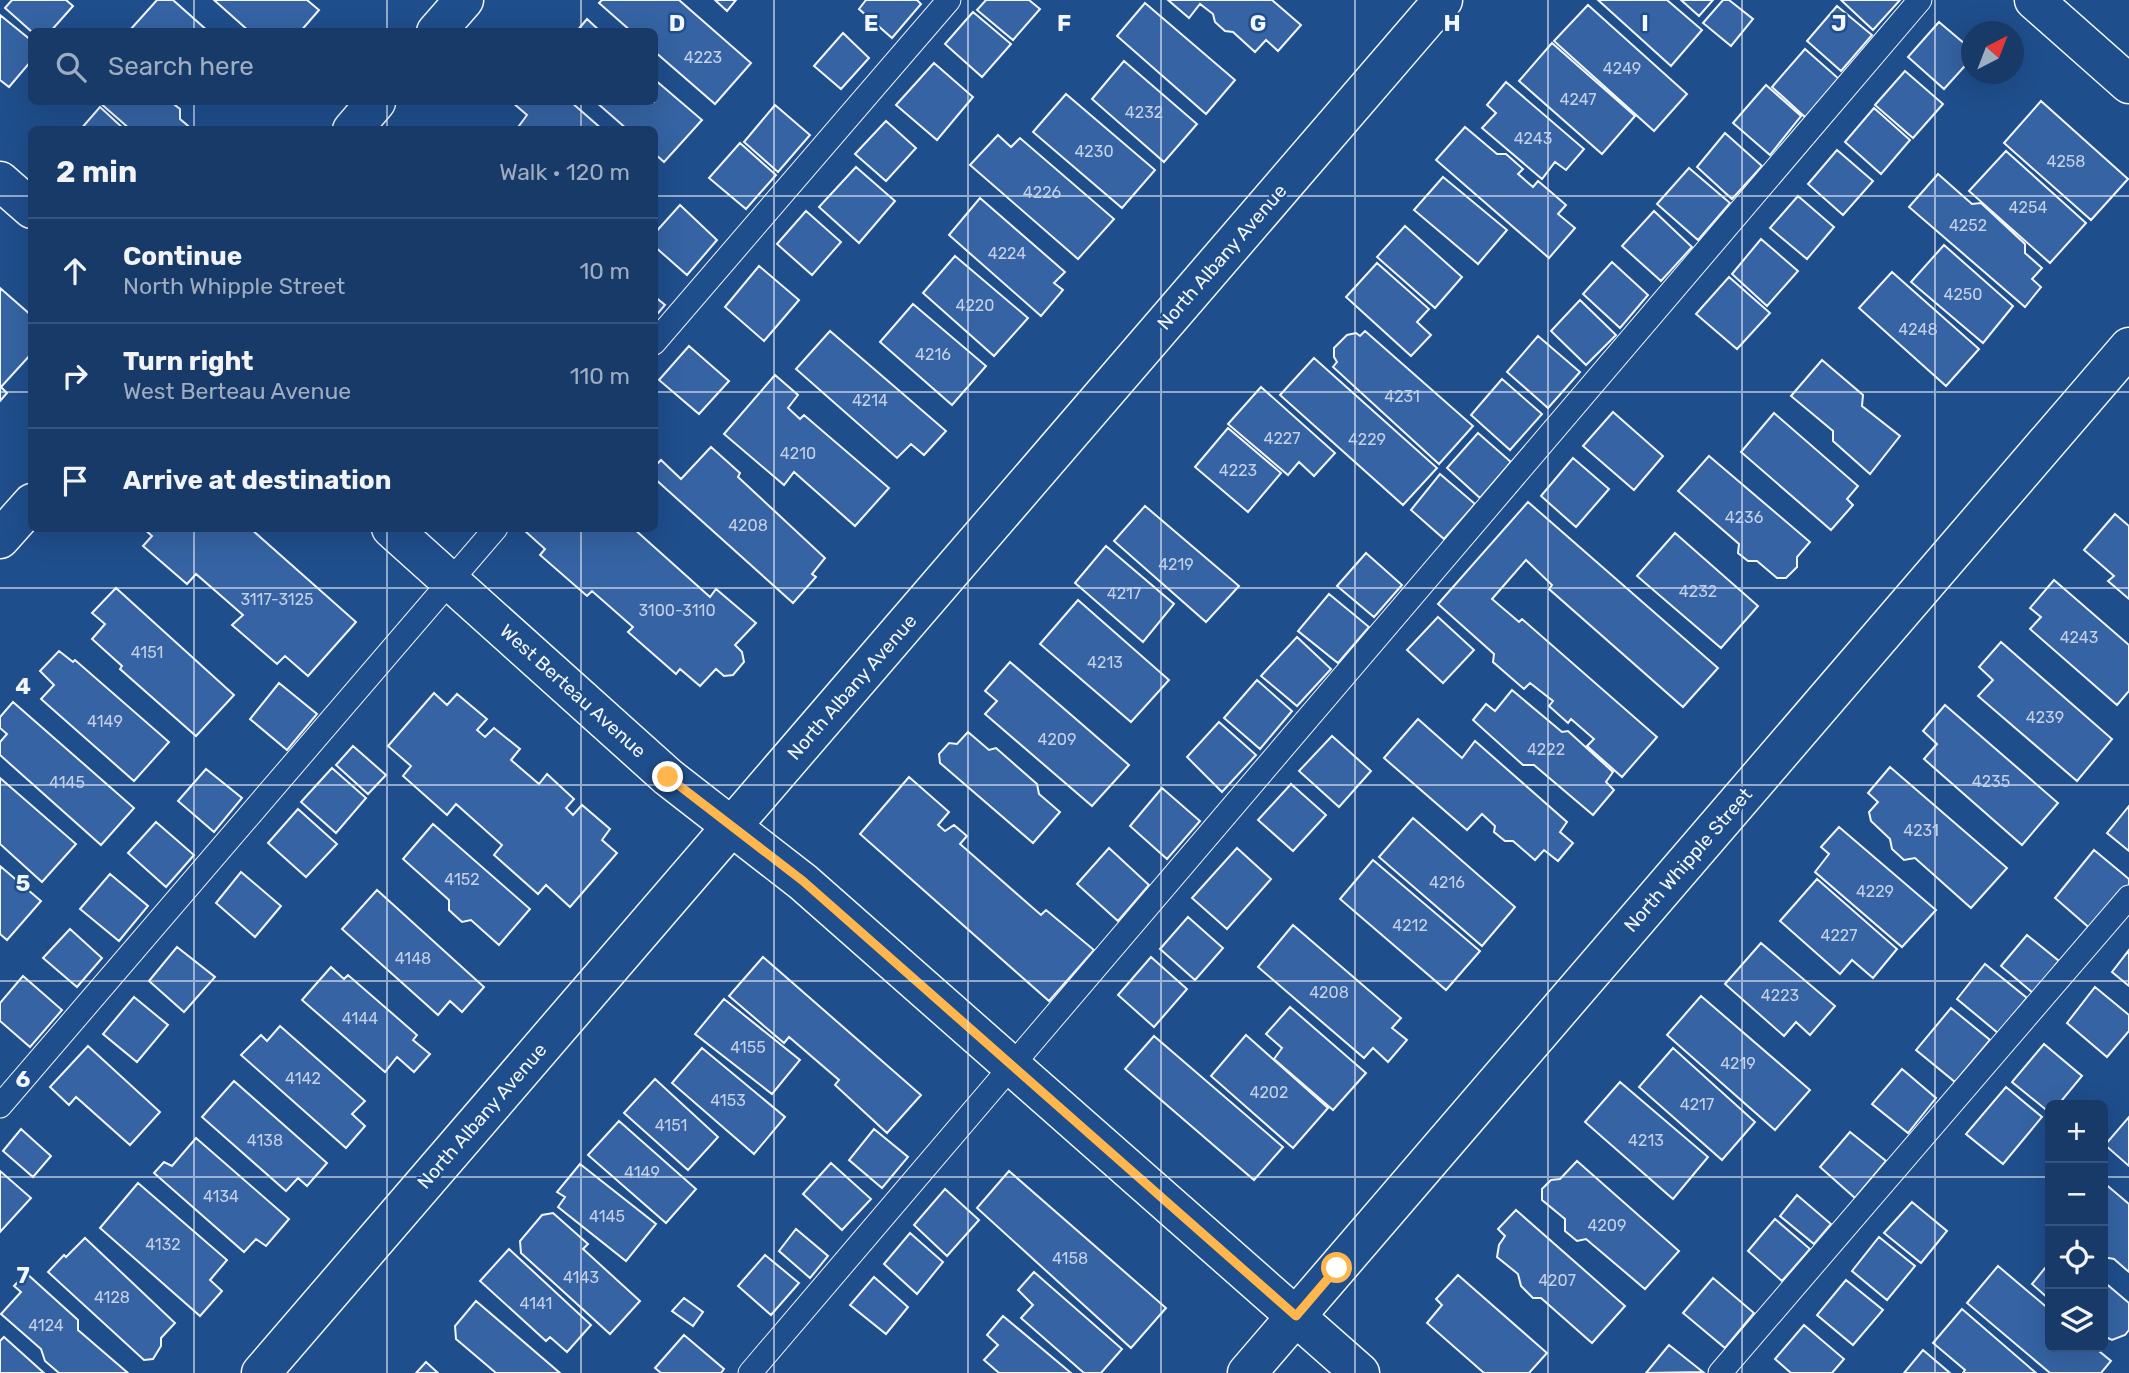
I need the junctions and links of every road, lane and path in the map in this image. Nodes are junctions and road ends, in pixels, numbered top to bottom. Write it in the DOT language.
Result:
graph roads {
  1 [pos="464,0"];
  2 [pos="949,0"];
  3 [pos="1443,0"];
  4 [pos="1920,0"];
  5 [pos="2034,0"];
  6 [pos="440,28"];
  7 [pos="2129,84"];
  8 [pos="373,105"];
  9 [pos="355,126"];
  10 [pos="0,181"];
  11 [pos="28,206"];
  12 [pos="658,338"];
  13 [pos="2129,347"];
  14 [pos="28,508"];
  15 [pos="395,532"];
  16 [pos="493,532"];
  17 [pos="0,539"];
  18 [pos="450,582"];
  19 [pos="732,826"];
  20 [pos="2129,897"];
  21 [pos="1011,1066"];
  22 [pos="0,1106"];
  23 [pos="1296,1316"];
  24 [pos="261,1373"];
  25 [pos="750,1373"];
  26 [pos="1247,1373"];
  27 [pos="1360,1373"];
  28 [pos="1720,1373"];
  1 -- 6 [label="street"];
  2 -- 12 [label="lane"];
  3 -- 19 [label="street, North Albany Avenue"];
  4 -- 21 [label="lane"];
  5 -- 7 [label="street"];
  8 -- 9 [label="street"];
  10 -- 11 [label="street"];
  13 -- 23 [label="street, North Whipple Street"];
  14 -- 17 [label="street"];
  15 -- 18 [label="street, West Berteau Avenue"];
  16 -- 18 [label="lane"];
  18 -- 19 [label="street, West Berteau Avenue"];
  18 -- 22 [label="lane"];
  19 -- 21 [label="street, West Berteau Avenue"];
  19 -- 24 [label="street, North Albany Avenue"];
  20 -- 28 [label="lane"];
  21 -- 23 [label="street, West Berteau Avenue"];
  21 -- 25 [label="lane"];
  23 -- 26 [label="street, North Whipple Street"];
  23 -- 27 [label="street, West Berteau Avenue"];
}
